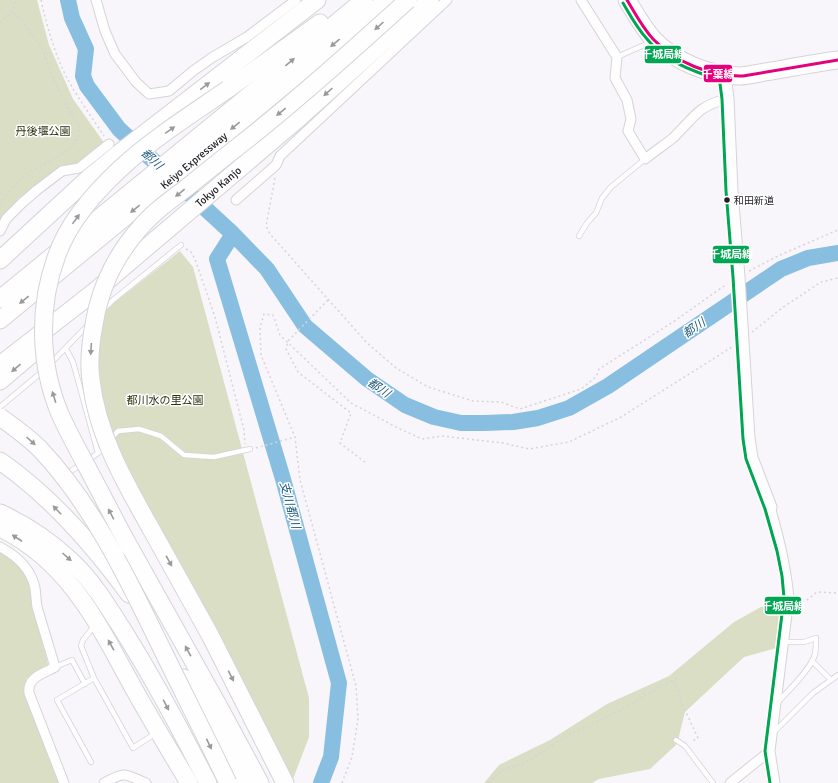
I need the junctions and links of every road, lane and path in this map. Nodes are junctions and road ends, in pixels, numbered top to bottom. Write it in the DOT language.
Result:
graph roads {
  1 [pos="16,0"];
  2 [pos="40,0"];
  3 [pos="96,0"];
  4 [pos="296,0"];
  5 [pos="317,0"];
  6 [pos="352,0"];
  7 [pos="364,0"];
  8 [pos="387,0"];
  9 [pos="408,0"];
  10 [pos="430,0"];
  11 [pos="447,0"];
  12 [pos="581,0"];
  13 [pos="627,0"];
  14 [pos="12,11"];
  15 [pos="0,23"];
  16 [pos="655,40"];
  17 [pos="617,57"];
  18 [pos="838,60"];
  19 [pos="724,75"];
  20 [pos="727,99"];
  21 [pos="114,149"];
  22 [pos="645,159"];
  23 [pos="91,176"];
  24 [pos="276,177"];
  25 [pos="236,200"];
  26 [pos="0,204"];
  27 [pos="838,230"];
  28 [pos="0,231"];
  29 [pos="579,236"];
  30 [pos="181,245"];
  31 [pos="0,249"];
  32 [pos="0,260"];
  33 [pos="738,276"];
  34 [pos="838,278"];
  35 [pos="94,292"];
  36 [pos="0,299"];
  37 [pos="328,300"];
  38 [pos="0,320"];
  39 [pos="288,341"];
  40 [pos="742,341"];
  41 [pos="66,349"];
  42 [pos="0,365"];
  43 [pos="0,381"];
  44 [pos="0,407"];
  45 [pos="0,417"];
  46 [pos="295,437"];
  47 [pos="248,450"];
  48 [pos="98,453"];
  49 [pos="0,461"];
  50 [pos="366,463"];
  51 [pos="56,481"];
  52 [pos="770,507"];
  53 [pos="0,513"];
  54 [pos="0,528"];
  55 [pos="0,547"];
  56 [pos="838,593"];
  57 [pos="789,598"];
  58 [pos="97,622"];
  59 [pos="783,642"];
  60 [pos="812,661"];
  61 [pos="55,667"];
  62 [pos="838,675"];
  63 [pos="94,678"];
  64 [pos="680,678"];
  65 [pos="831,680"];
  66 [pos="674,681"];
  67 [pos="85,684"];
  68 [pos="777,704"];
  69 [pos="159,731"];
  70 [pos="772,734"];
  71 [pos="676,740"];
  72 [pos="685,746"];
  73 [pos="770,751"];
  74 [pos="91,762"];
  75 [pos="284,782"];
  76 [pos="64,783"];
  77 [pos="104,783"];
  78 [pos="146,783"];
  79 [pos="189,783"];
  80 [pos="208,783"];
  81 [pos="228,783"];
  82 [pos="246,783"];
  83 [pos="260,783"];
  84 [pos="342,783"];
  85 [pos="488,783"];
  86 [pos="713,783"];
  87 [pos="730,783"];
  88 [pos="775,783"];
  1 -- 14 [label="path"];
  2 -- 21 [label="path"];
  3 -- 4 [label="street"];
  21 -- 5 [label="highway, one-way"];
  83 -- 6 [label="highway, one-way, bridge"];
  36 -- 7 [label="highway, Keiyo Expressway, one-way, bridge"];
  8 -- 38 [label="highway, Keiyo Expressway, one-way, bridge"];
  9 -- 75 [label="highway, one-way, bridge"];
  10 -- 35 [label="highway, Tokyo Kanjo, one-way"];
  11 -- 25 [label="street"];
  12 -- 17 [label="street"];
  13 -- 16 [label="highway"];
  14 -- 15 [label="path"];
  14 -- 26 [label="path"];
  16 -- 17 [label="lane"];
  16 -- 19 [label="highway"];
  17 -- 22 [label="street"];
  18 -- 19 [label="highway"];
  19 -- 20 [label="street"];
  20 -- 22 [label="street"];
  20 -- 33 [label="street"];
  21 -- 23 [label="highway"];
  21 -- 28 [label="street"];
  22 -- 29 [label="lane"];
  23 -- 31 [label="highway"];
  23 -- 32 [label="highway"];
  24 -- 37 [label="path"];
  27 -- 33 [label="path"];
  30 -- 41 [label="lane"];
  30 -- 47 [label="path"];
  33 -- 37 [label="path"];
  33 -- 40 [label="street"];
  34 -- 40 [label="path"];
  35 -- 42 [label="highway, Tokyo Kanjo"];
  35 -- 43 [label="highway, one-way"];
  37 -- 39 [label="path"];
  39 -- 40 [label="path"];
  39 -- 46 [label="path"];
  39 -- 50 [label="path"];
  40 -- 52 [label="street"];
  41 -- 44 [label="lane"];
  41 -- 48 [label="lane"];
  45 -- 81 [label="highway, one-way, bridge"];
  46 -- 47 [label="path"];
  46 -- 84 [label="path"];
  47 -- 48 [label="lane"];
  48 -- 51 [label="lane"];
  82 -- 49 [label="highway, one-way, bridge"];
  52 -- 57 [label="street"];
  53 -- 80 [label="highway, one-way"];
  58 -- 54 [label="highway, one-way"];
  55 -- 61 [label="street"];
  56 -- 57 [label="path"];
  57 -- 59 [label="street"];
  58 -- 63 [label="lane"];
  69 -- 58 [label="highway, one-way"];
  59 -- 60 [label="lane"];
  59 -- 68 [label="street"];
  60 -- 65 [label="lane"];
  60 -- 68 [label="lane"];
  61 -- 67 [label="lane"];
  61 -- 76 [label="street"];
  62 -- 65 [label="lane"];
  63 -- 67 [label="lane"];
  63 -- 69 [label="lane"];
  64 -- 66 [label="path"];
  65 -- 70 [label="lane"];
  66 -- 72 [label="path"];
  66 -- 85 [label="path"];
  67 -- 74 [label="lane"];
  68 -- 70 [label="street"];
  69 -- 79 [label="highway"];
  70 -- 73 [label="street"];
  71 -- 72 [label="lane"];
  72 -- 86 [label="lane"];
  73 -- 87 [label="street"];
  73 -- 88 [label="street"];
  77 -- 78 [label="street"];
}
